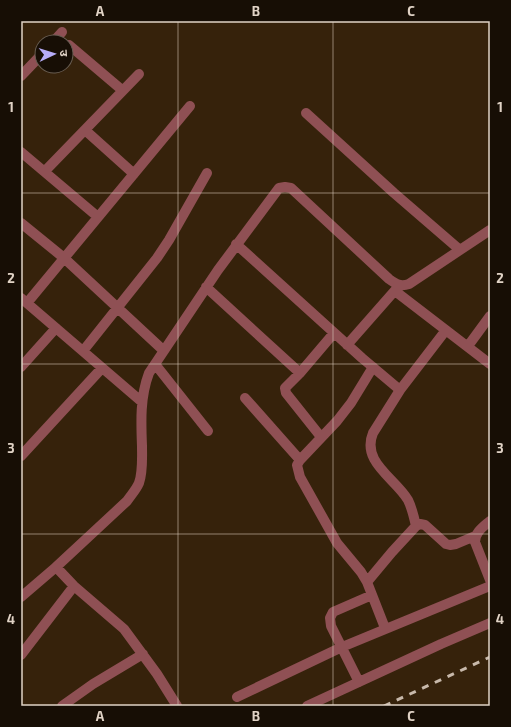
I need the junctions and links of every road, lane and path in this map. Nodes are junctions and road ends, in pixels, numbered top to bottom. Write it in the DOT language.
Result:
graph roads {
  1 [pos="74,48"];
  2 [pos="34,62"];
  3 [pos="139,74"];
  4 [pos="21,76"];
  5 [pos="122,90"];
  6 [pos="190,106"];
  7 [pos="306,113"];
  8 [pos="84,130"];
  9 [pos="21,152"];
  10 [pos="44,172"];
  11 [pos="208,173"];
  12 [pos="134,174"];
  13 [pos="98,217"];
  14 [pos="21,223"];
  15 [pos="490,230"];
  16 [pos="236,244"];
  17 [pos="460,250"];
  18 [pos="64,258"];
  19 [pos="206,287"];
  20 [pos="397,288"];
  21 [pos="24,301"];
  22 [pos="118,307"];
  23 [pos="490,316"];
  24 [pos="56,328"];
  25 [pos="446,330"];
  26 [pos="334,333"];
  27 [pos="347,344"];
  28 [pos="468,346"];
  29 [pos="163,350"];
  30 [pos="83,351"];
  31 [pos="155,364"];
  32 [pos="490,364"];
  33 [pos="21,367"];
  34 [pos="373,367"];
  35 [pos="102,368"];
  36 [pos="300,373"];
  37 [pos="400,390"];
  38 [pos="245,398"];
  39 [pos="142,402"];
  40 [pos="208,430"];
  41 [pos="322,437"];
  42 [pos="21,456"];
  43 [pos="300,460"];
  44 [pos="490,521"];
  45 [pos="416,526"];
  46 [pos="475,536"];
  47 [pos="56,567"];
  48 [pos="490,580"];
  49 [pos="367,582"];
  50 [pos="74,586"];
  51 [pos="490,586"];
  52 [pos="372,595"];
  53 [pos="21,597"];
  54 [pos="490,623"];
  55 [pos="385,628"];
  56 [pos="342,647"];
  57 [pos="143,654"];
  58 [pos="21,655"];
  59 [pos="359,682"];
  60 [pos="237,697"];
  61 [pos="62,706"];
  62 [pos="177,706"];
  63 [pos="307,706"];
  1 -- 5 [label="street"];
  2 -- 4 [label="street"];
  3 -- 5 [label="street"];
  5 -- 8 [label="street"];
  6 -- 12 [label="street"];
  7 -- 17 [label="street"];
  8 -- 10 [label="street"];
  8 -- 12 [label="street"];
  9 -- 10 [label="street"];
  10 -- 13 [label="street"];
  11 -- 22 [label="street"];
  12 -- 13 [label="street"];
  13 -- 18 [label="street"];
  14 -- 18 [label="street"];
  15 -- 17 [label="street"];
  16 -- 19 [label="street"];
  16 -- 20 [label="street"];
  16 -- 26 [label="street"];
  17 -- 20 [label="street"];
  18 -- 21 [label="street"];
  18 -- 22 [label="street"];
  19 -- 29 [label="street"];
  19 -- 36 [label="street"];
  20 -- 25 [label="street"];
  20 -- 27 [label="street"];
  21 -- 24 [label="street"];
  22 -- 29 [label="street"];
  22 -- 30 [label="street"];
  23 -- 28 [label="street"];
  24 -- 30 [label="street"];
  24 -- 33 [label="street"];
  25 -- 28 [label="street"];
  25 -- 37 [label="street"];
  26 -- 27 [label="street"];
  26 -- 36 [label="street"];
  27 -- 34 [label="street"];
  28 -- 32 [label="street"];
  29 -- 31 [label="street"];
  30 -- 35 [label="street"];
  31 -- 39 [label="street"];
  31 -- 40 [label="street"];
  34 -- 37 [label="street"];
  34 -- 41 [label="street"];
  35 -- 39 [label="street"];
  35 -- 42 [label="street"];
  36 -- 41 [label="street"];
  37 -- 45 [label="street"];
  38 -- 43 [label="street"];
  39 -- 47 [label="street"];
  41 -- 43 [label="street"];
  43 -- 49 [label="street"];
  44 -- 46 [label="street"];
  45 -- 46 [label="street"];
  45 -- 49 [label="street"];
  46 -- 48 [label="street"];
  47 -- 50 [label="street"];
  47 -- 53 [label="street"];
  49 -- 52 [label="street"];
  50 -- 57 [label="street"];
  50 -- 58 [label="street"];
  51 -- 55 [label="street"];
  52 -- 55 [label="street"];
  52 -- 56 [label="street"];
  54 -- 59 [label="street"];
  55 -- 56 [label="street"];
  56 -- 59 [label="street"];
  56 -- 60 [label="street"];
  57 -- 61 [label="street"];
  57 -- 62 [label="street"];
  59 -- 63 [label="street"];
}
